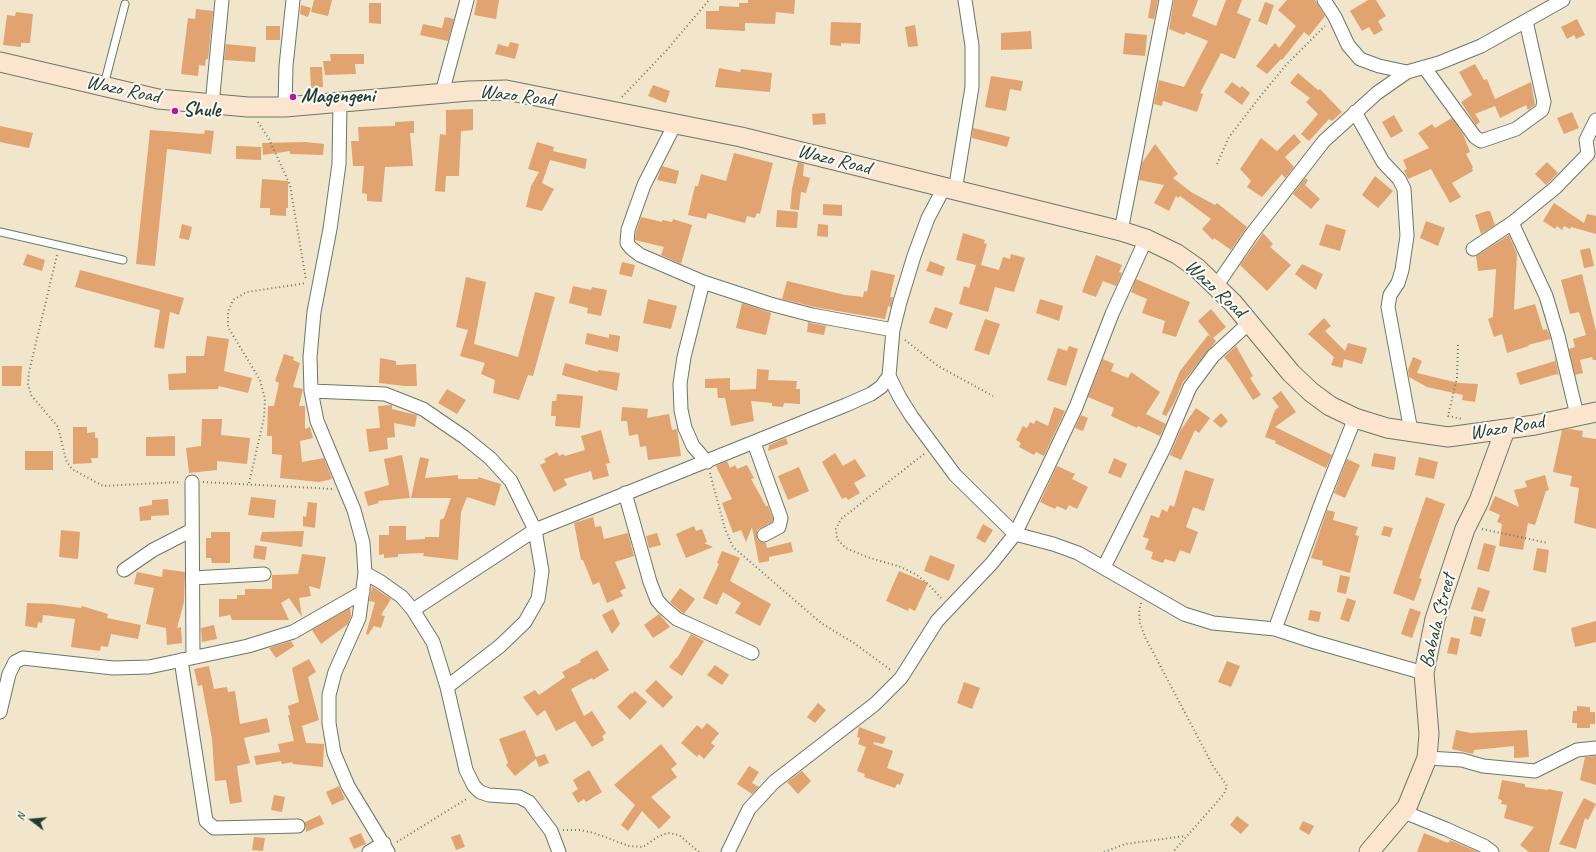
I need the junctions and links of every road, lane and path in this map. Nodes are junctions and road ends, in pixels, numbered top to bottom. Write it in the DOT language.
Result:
graph roads {
  1 [pos="222,0"];
  2 [pos="293,0"];
  3 [pos="467,0"];
  4 [pos="709,0"];
  5 [pos="965,0"];
  6 [pos="1166,0"];
  7 [pos="1324,0"];
  8 [pos="1563,0"];
  9 [pos="125,4"];
  10 [pos="1335,17"];
  11 [pos="1526,21"];
  12 [pos="0,62"];
  13 [pos="1424,67"];
  14 [pos="1407,72"];
  15 [pos="104,86"];
  16 [pos="442,93"];
  17 [pos="340,102"];
  18 [pos="212,105"];
  19 [pos="248,107"];
  20 [pos="285,107"];
  21 [pos="608,110"];
  22 [pos="1355,112"];
  23 [pos="1596,120"];
  24 [pos="675,124"];
  25 [pos="1217,164"];
  26 [pos="949,189"];
  27 [pos="1512,223"];
  28 [pos="1121,231"];
  29 [pos="0,232"];
  30 [pos="1146,239"];
  31 [pos="59,246"];
  32 [pos="1473,249"];
  33 [pos="123,260"];
  34 [pos="703,282"];
  35 [pos="307,283"];
  36 [pos="1216,285"];
  37 [pos="314,312"];
  38 [pos="1250,322"];
  39 [pos="893,330"];
  40 [pos="1458,344"];
  41 [pos="889,376"];
  42 [pos="311,391"];
  43 [pos="993,396"];
  44 [pos="1596,412"];
  45 [pos="1577,415"];
  46 [pos="1355,418"];
  47 [pos="1463,419"];
  48 [pos="1505,430"];
  49 [pos="1411,431"];
  50 [pos="754,443"];
  51 [pos="933,447"];
  52 [pos="707,462"];
  53 [pos="192,482"];
  54 [pos="249,483"];
  55 [pos="346,490"];
  56 [pos="626,493"];
  57 [pos="1465,529"];
  58 [pos="192,530"];
  59 [pos="535,530"];
  60 [pos="1015,534"];
  61 [pos="764,535"];
  62 [pos="1548,543"];
  63 [pos="1104,567"];
  64 [pos="124,570"];
  65 [pos="365,573"];
  66 [pos="264,574"];
  67 [pos="193,578"];
  68 [pos="1144,591"];
  69 [pos="363,592"];
  70 [pos="948,608"];
  71 [pos="413,610"];
  72 [pos="1275,629"];
  73 [pos="752,653"];
  74 [pos="187,658"];
  75 [pos="1424,673"];
  76 [pos="901,678"];
  77 [pos="447,687"];
  78 [pos="0,712"];
  79 [pos="1596,748"];
  80 [pos="1427,758"];
  81 [pos="480,792"];
  82 [pos="1404,812"];
  83 [pos="298,826"];
  84 [pos="551,831"];
  85 [pos="1186,836"];
  86 [pos="387,848"];
  87 [pos="369,852"];
  88 [pos="558,852"];
  89 [pos="699,852"];
  90 [pos="728,852"];
  91 [pos="1104,852"];
  92 [pos="1173,852"];
  93 [pos="1369,852"];
  94 [pos="1492,852"];
  1 -- 18 [label="street"];
  2 -- 20 [label="street"];
  3 -- 16 [label="street"];
  4 -- 21 [label="path"];
  5 -- 26 [label="street"];
  6 -- 28 [label="street"];
  7 -- 10 [label="street"];
  8 -- 11 [label="street"];
  9 -- 15 [label="lane"];
  10 -- 14 [label="street"];
  10 -- 25 [label="path"];
  11 -- 13 [label="street"];
  11 -- 13 [label="street"];
  12 -- 15 [label="main road, Wazo Road"];
  13 -- 14 [label="street"];
  14 -- 22 [label="street"];
  15 -- 18 [label="main road, Wazo Road"];
  16 -- 17 [label="main road, Wazo Road"];
  16 -- 21 [label="main road, Wazo Road"];
  17 -- 20 [label="main road, Wazo Road"];
  17 -- 37 [label="street"];
  18 -- 19 [label="main road, Wazo Road"];
  19 -- 20 [label="main road, Wazo Road"];
  19 -- 35 [label="path"];
  21 -- 24 [label="main road, Wazo Road"];
  22 -- 36 [label="street"];
  22 -- 49 [label="street"];
  23 -- 27 [label="street"];
  24 -- 26 [label="main road, Wazo Road"];
  24 -- 34 [label="street"];
  26 -- 28 [label="main road, Wazo Road"];
  26 -- 39 [label="street"];
  27 -- 32 [label="street"];
  27 -- 45 [label="street"];
  28 -- 30 [label="main road, Wazo Road"];
  29 -- 31 [label="lane"];
  30 -- 36 [label="main road, Wazo Road"];
  30 -- 60 [label="street"];
  31 -- 33 [label="lane"];
  31 -- 53 [label="path"];
  34 -- 39 [label="street"];
  34 -- 52 [label="street"];
  35 -- 37 [label="path"];
  35 -- 54 [label="path"];
  36 -- 38 [label="main road, Wazo Road"];
  37 -- 42 [label="street"];
  38 -- 46 [label="main road, Wazo Road"];
  38 -- 63 [label="street"];
  39 -- 41 [label="street"];
  39 -- 43 [label="path"];
  40 -- 47 [label="path"];
  41 -- 50 [label="street"];
  41 -- 51 [label="street"];
  42 -- 55 [label="street"];
  42 -- 59 [label="street"];
  44 -- 45 [label="main road, Wazo Road"];
  45 -- 48 [label="main road, Wazo Road"];
  46 -- 49 [label="main road, Wazo Road"];
  46 -- 72 [label="street"];
  48 -- 49 [label="main road, Wazo Road"];
  48 -- 57 [label="main road, Babala Street"];
  50 -- 52 [label="street"];
  50 -- 61 [label="street"];
  51 -- 60 [label="street"];
  51 -- 70 [label="path"];
  52 -- 56 [label="street"];
  52 -- 76 [label="path"];
  53 -- 54 [label="path"];
  53 -- 58 [label="street"];
  54 -- 55 [label="path"];
  55 -- 65 [label="street"];
  56 -- 59 [label="street"];
  56 -- 73 [label="street"];
  57 -- 62 [label="path"];
  57 -- 75 [label="main road, Babala Street"];
  58 -- 64 [label="street"];
  58 -- 67 [label="street"];
  59 -- 71 [label="street"];
  59 -- 77 [label="street"];
  60 -- 63 [label="street"];
  60 -- 70 [label="street"];
  63 -- 68 [label="street"];
  65 -- 69 [label="street"];
  65 -- 71 [label="street"];
  66 -- 67 [label="street"];
  67 -- 74 [label="street"];
  68 -- 72 [label="street"];
  68 -- 85 [label="path"];
  69 -- 74 [label="street"];
  69 -- 86 [label="street"];
  70 -- 76 [label="street"];
  71 -- 77 [label="street"];
  72 -- 75 [label="street"];
  74 -- 78 [label="street"];
  74 -- 83 [label="street"];
  75 -- 80 [label="main road, Babala Street"];
  76 -- 90 [label="street"];
  77 -- 81 [label="street"];
  79 -- 80 [label="street"];
  80 -- 82 [label="main road, Babala Street"];
  81 -- 84 [label="street"];
  81 -- 86 [label="path"];
  82 -- 93 [label="main road, Babala Street"];
  82 -- 94 [label="street"];
  84 -- 88 [label="street"];
  84 -- 89 [label="path"];
  85 -- 91 [label="path"];
  85 -- 92 [label="path"];
  86 -- 87 [label="street"];
}
